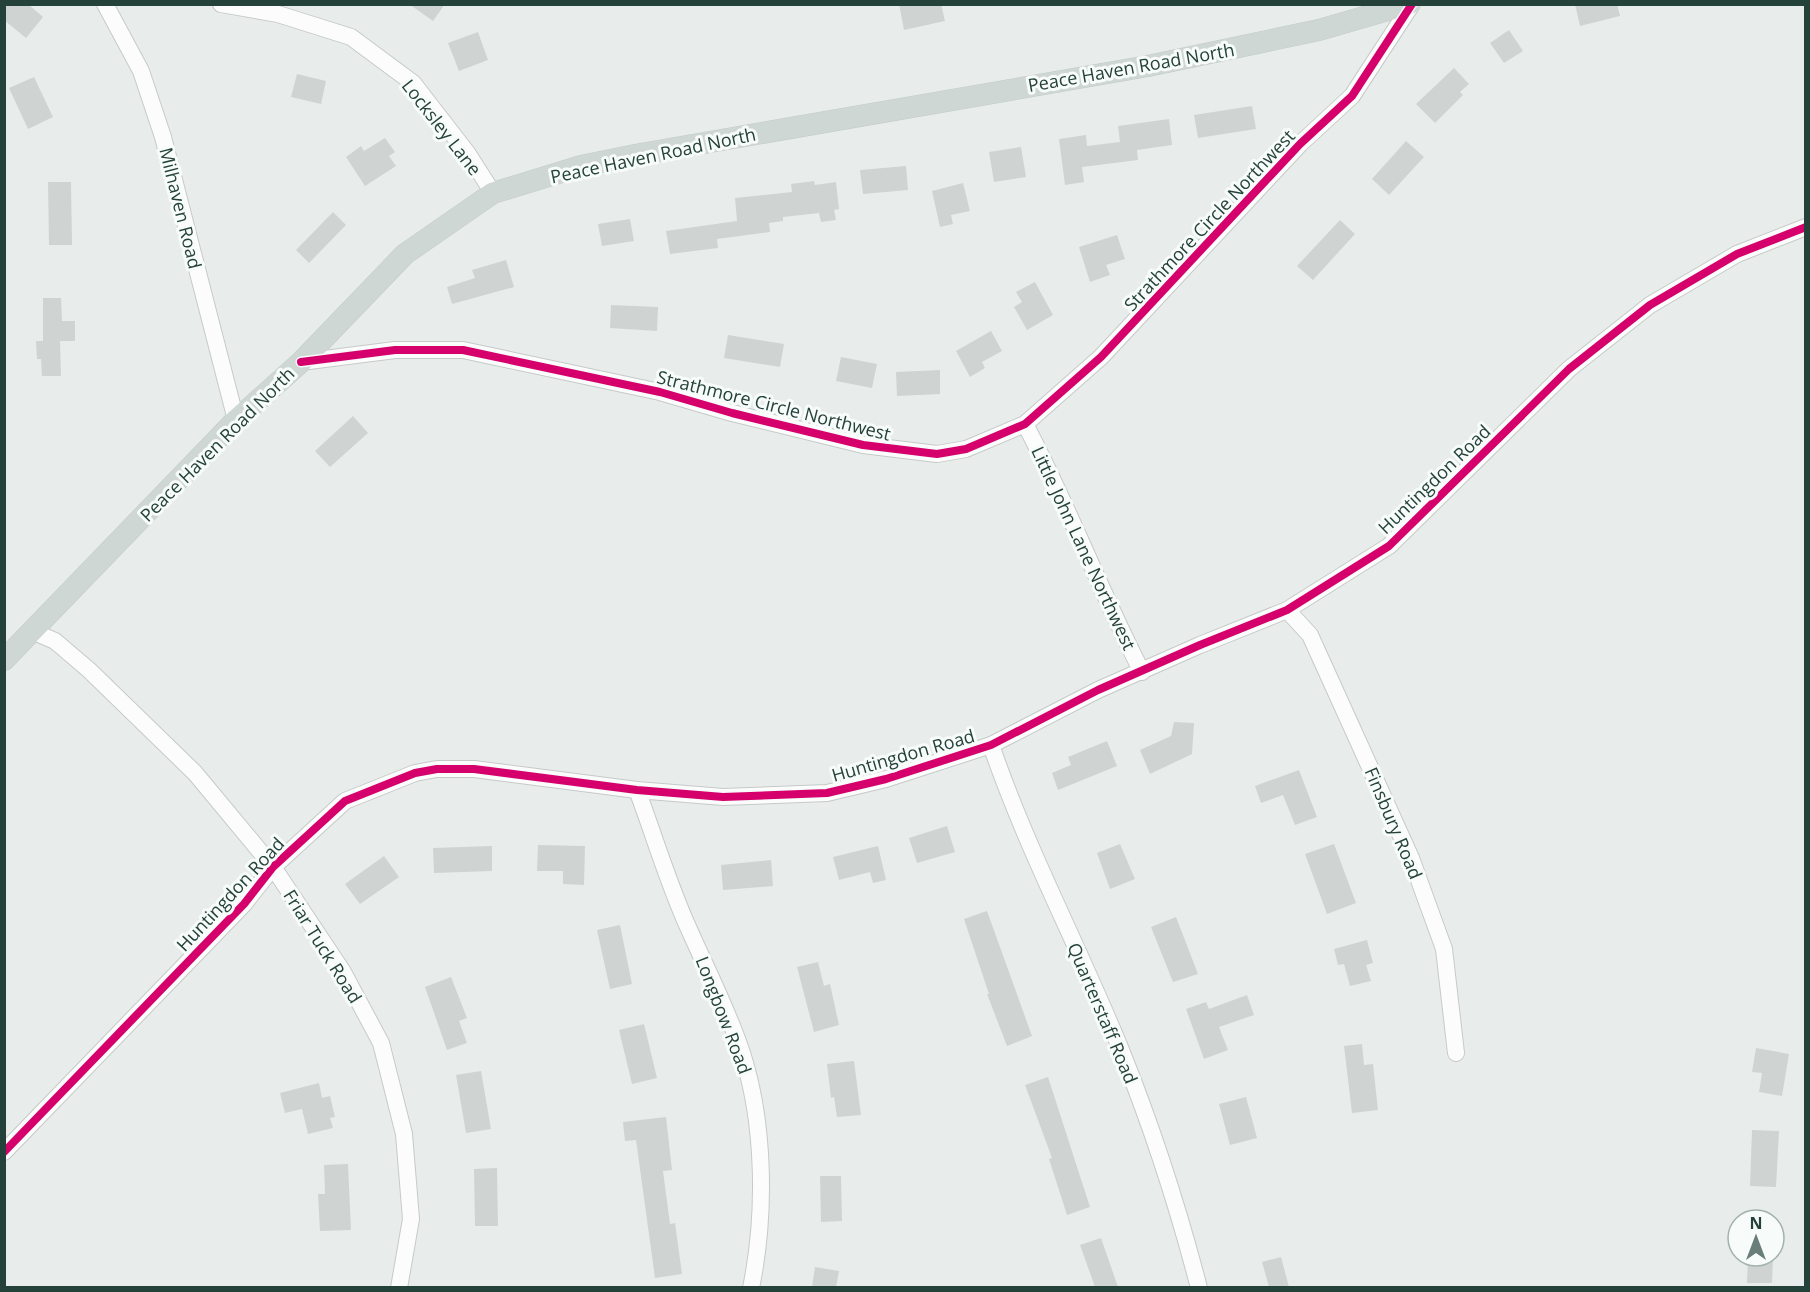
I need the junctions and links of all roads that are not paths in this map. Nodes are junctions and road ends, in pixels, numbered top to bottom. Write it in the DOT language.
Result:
graph roads {
  1 [pos="105,4"];
  2 [pos="221,4"];
  3 [pos="1411,4"];
  4 [pos="493,193"];
  5 [pos="1806,227"];
  6 [pos="301,362"];
  7 [pos="236,420"];
  8 [pos="1025,424"];
  9 [pos="1287,610"];
  10 [pos="32,631"];
  11 [pos="4,660"];
  12 [pos="1142,672"];
  13 [pos="991,745"];
  14 [pos="637,790"];
  15 [pos="273,867"];
  16 [pos="1456,1053"];
  17 [pos="4,1152"];
  18 [pos="399,1287"];
  19 [pos="751,1287"];
  20 [pos="1199,1287"];
  1 -- 7 [label="street, Milhaven Road"];
  2 -- 4 [label="street, Locksley Lane"];
  3 -- 4 [label="main road, Peace Haven Road North"];
  3 -- 8 [label="street, Strathmore Circle Northwest"];
  4 -- 6 [label="main road, Peace Haven Road North"];
  5 -- 9 [label="street, Huntingdon Road"];
  6 -- 7 [label="main road, Peace Haven Road North"];
  6 -- 8 [label="street, Strathmore Circle Northwest"];
  7 -- 10 [label="main road, Peace Haven Road North"];
  8 -- 12 [label="street, Little John Lane Northwest"];
  9 -- 12 [label="street, Huntingdon Road"];
  9 -- 16 [label="street, Finsbury Road"];
  10 -- 11 [label="main road, Peace Haven Road North"];
  10 -- 15 [label="street, Friar Tuck Road"];
  12 -- 13 [label="street, Huntingdon Road"];
  13 -- 14 [label="street, Huntingdon Road"];
  13 -- 20 [label="street, Quarterstaff Road"];
  14 -- 15 [label="street, Huntingdon Road"];
  14 -- 19 [label="street, Longbow Road"];
  15 -- 17 [label="street, Huntingdon Road"];
  15 -- 18 [label="street, Friar Tuck Road"];
}
